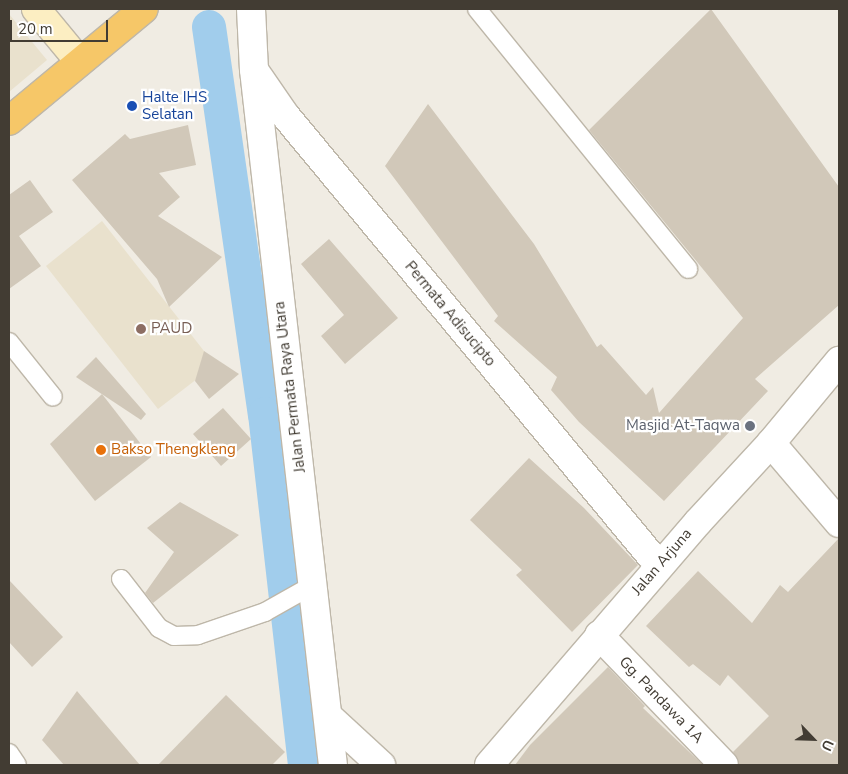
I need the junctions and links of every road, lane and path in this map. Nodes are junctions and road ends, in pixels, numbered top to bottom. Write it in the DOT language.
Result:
graph roads {
  1 [pos="36,9"];
  2 [pos="144,9"];
  3 [pos="251,9"];
  4 [pos="477,9"];
  5 [pos="79,61"];
  6 [pos="254,70"];
  7 [pos="9,121"];
  8 [pos="688,269"];
  9 [pos="9,342"];
  10 [pos="839,361"];
  11 [pos="53,397"];
  12 [pos="772,443"];
  13 [pos="839,523"];
  14 [pos="651,556"];
  15 [pos="121,579"];
  16 [pos="306,589"];
  17 [pos="599,635"];
  18 [pos="329,718"];
  19 [pos="9,753"];
  20 [pos="17,765"];
  21 [pos="334,765"];
  22 [pos="381,765"];
  23 [pos="489,765"];
  24 [pos="724,765"];
  1 -- 5 [label="street"];
  2 -- 5 [label="highway"];
  3 -- 6 [label="street, Jalan Permata Raya Utara"];
  4 -- 8 [label="lane"];
  5 -- 7 [label="highway"];
  6 -- 14 [label="street, Permata Adisucipto"];
  6 -- 16 [label="street, Jalan Permata Raya Utara"];
  9 -- 11 [label="lane"];
  10 -- 12 [label="street, Jalan Arjuna"];
  12 -- 13 [label="street"];
  12 -- 17 [label="street, Jalan Arjuna"];
  15 -- 16 [label="lane"];
  16 -- 18 [label="street, Jalan Permata Raya Utara"];
  17 -- 23 [label="street, Jalan Arjuna"];
  17 -- 24 [label="street, Gg. Pandawa 1A"];
  18 -- 21 [label="street, Jalan Permata Raya Utara"];
  18 -- 22 [label="street"];
  19 -- 20 [label="lane"];
}
